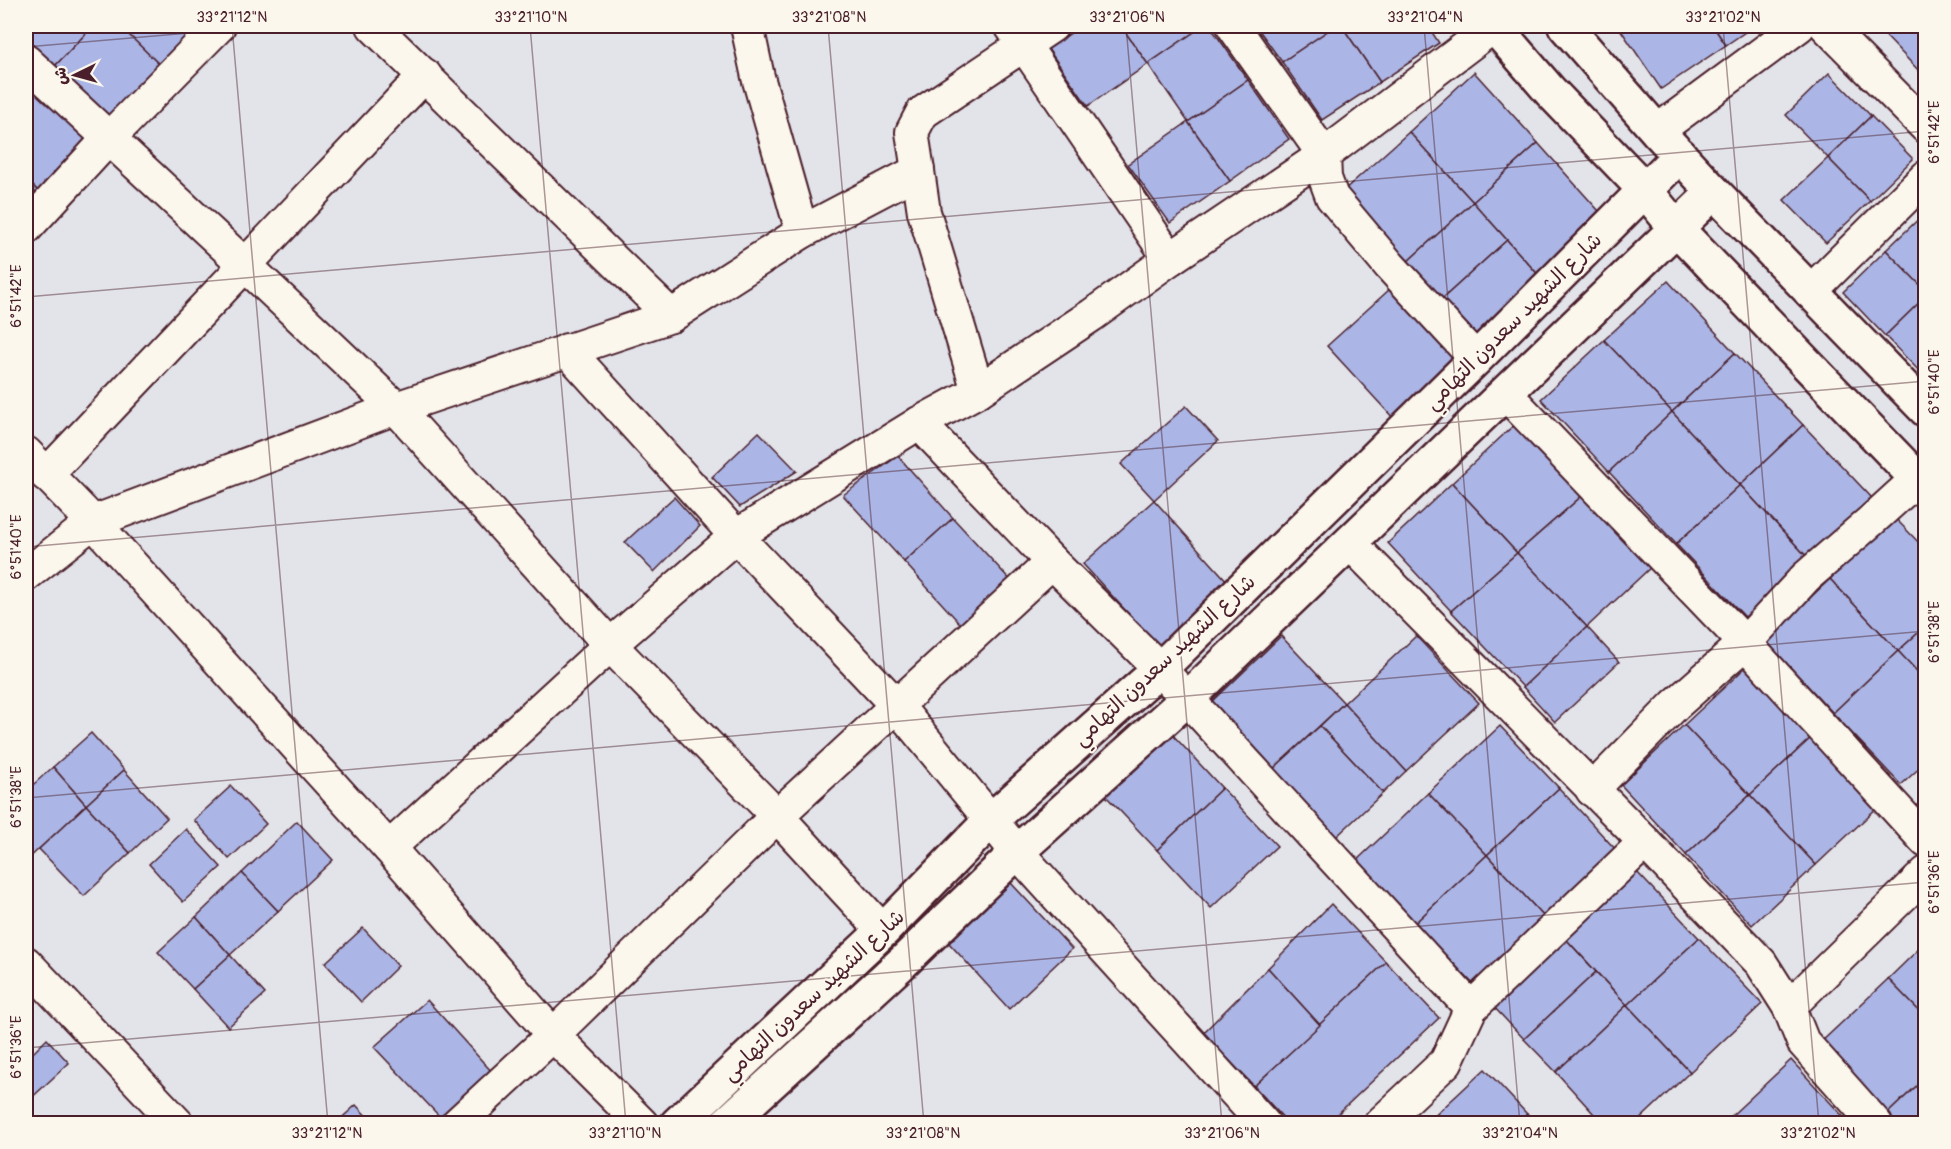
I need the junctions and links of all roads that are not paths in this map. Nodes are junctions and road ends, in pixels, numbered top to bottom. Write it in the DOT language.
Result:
graph roads {
  1 [pos="219,26"];
  2 [pos="373,26"];
  3 [pos="747,26"];
  4 [pos="1052,26"];
  5 [pos="1233,26"];
  6 [pos="1494,26"];
  7 [pos="1564,26"];
  8 [pos="1799,26"];
  9 [pos="1826,26"];
  10 [pos="1018,35"];
  11 [pos="26,61"];
  12 [pos="425,75"];
  13 [pos="1926,127"];
  14 [pos="1657,131"];
  15 [pos="109,138"];
  16 [pos="1324,155"];
  17 [pos="1680,155"];
  18 [pos="918,171"];
  19 [pos="1926,177"];
  20 [pos="1646,190"];
  21 [pos="1714,192"];
  22 [pos="26,228"];
  23 [pos="1676,228"];
  24 [pos="802,232"];
  25 [pos="1170,259"];
  26 [pos="245,265"];
  27 [pos="1810,292"];
  28 [pos="671,316"];
  29 [pos="567,350"];
  30 [pos="1476,359"];
  31 [pos="978,391"];
  32 [pos="1506,394"];
  33 [pos="396,408"];
  34 [pos="1926,410"];
  35 [pos="919,423"];
  36 [pos="36,464"];
  37 [pos="1921,483"];
  38 [pos="93,522"];
  39 [pos="736,536"];
  40 [pos="1350,543"];
  41 [pos="1052,562"];
  42 [pos="26,574"];
  43 [pos="1745,643"];
  44 [pos="610,645"];
  45 [pos="1160,669"];
  46 [pos="1187,699"];
  47 [pos="897,706"];
  48 [pos="1592,790"];
  49 [pos="777,816"];
  50 [pos="992,819"];
  51 [pos="1926,841"];
  52 [pos="1644,842"];
  53 [pos="389,848"];
  54 [pos="1017,852"];
  55 [pos="1926,873"];
  56 [pos="883,931"];
  57 [pos="26,963"];
  58 [pos="1789,1007"];
  59 [pos="1471,1008"];
  60 [pos="553,1035"];
  61 [pos="178,1124"];
  62 [pos="457,1124"];
  63 [pos="642,1124"];
  64 [pos="677,1124"];
  65 [pos="726,1124"];
  66 [pos="1263,1124"];
  67 [pos="1380,1124"];
  68 [pos="1876,1124"];
  1 -- 15 [label="street"];
  2 -- 12 [label="street"];
  3 -- 24 [label="street"];
  4 -- 10 [label="street"];
  5 -- 16 [label="street"];
  6 -- 16 [label="street"];
  6 -- 20 [label="street"];
  7 -- 14 [label="street"];
  8 -- 14 [label="street"];
  9 -- 13 [label="street"];
  10 -- 18 [label="street"];
  10 -- 25 [label="street"];
  11 -- 15 [label="street"];
  12 -- 26 [label="street"];
  12 -- 28 [label="street"];
  14 -- 17 [label="street"];
  15 -- 22 [label="street"];
  15 -- 26 [label="street"];
  16 -- 25 [label="street"];
  16 -- 30 [label="street"];
  17 -- 20 [label="street, شارع الشهيد سعدون التهامي"];
  17 -- 21 [label="street"];
  18 -- 24 [label="street"];
  18 -- 31 [label="street"];
  19 -- 27 [label="street"];
  20 -- 23 [label="street"];
  20 -- 30 [label="street, شارع الشهيد سعدون التهامي"];
  21 -- 23 [label="street, شارع الشهيد سعدون التهامي"];
  21 -- 27 [label="street"];
  23 -- 32 [label="street, شارع الشهيد سعدون التهامي"];
  23 -- 37 [label="street"];
  24 -- 28 [label="street"];
  25 -- 31 [label="street"];
  26 -- 33 [label="street"];
  26 -- 36 [label="street"];
  27 -- 34 [label="street"];
  28 -- 29 [label="street"];
  29 -- 33 [label="street"];
  29 -- 39 [label="street"];
  30 -- 45 [label="street, شارع الشهيد سعدون التهامي"];
  31 -- 35 [label="street"];
  32 -- 40 [label="street, شارع الشهيد سعدون التهامي"];
  32 -- 43 [label="street"];
  33 -- 38 [label="street"];
  33 -- 44 [label="street"];
  35 -- 39 [label="street"];
  35 -- 41 [label="street"];
  36 -- 38 [label="street"];
  37 -- 43 [label="street"];
  38 -- 42 [label="street"];
  38 -- 53 [label="street"];
  39 -- 44 [label="street"];
  39 -- 47 [label="street"];
  40 -- 46 [label="street, شارع الشهيد سعدون التهامي"];
  40 -- 48 [label="street"];
  41 -- 45 [label="street"];
  41 -- 47 [label="street"];
  43 -- 48 [label="street"];
  43 -- 51 [label="street"];
  44 -- 49 [label="street"];
  44 -- 53 [label="street"];
  45 -- 46 [label="street"];
  45 -- 50 [label="street, شارع الشهيد سعدون التهامي"];
  46 -- 54 [label="street, شارع الشهيد سعدون التهامي"];
  46 -- 59 [label="street"];
  47 -- 49 [label="street"];
  47 -- 50 [label="street"];
  48 -- 52 [label="street"];
  49 -- 56 [label="street"];
  49 -- 60 [label="street"];
  50 -- 54 [label="street"];
  50 -- 56 [label="street, شارع الشهيد سعدون التهامي"];
  52 -- 58 [label="street"];
  52 -- 59 [label="street"];
  53 -- 60 [label="street"];
  54 -- 65 [label="street, شارع الشهيد سعدون التهامي"];
  54 -- 66 [label="street"];
  55 -- 58 [label="street"];
  56 -- 64 [label="street, شارع الشهيد سعدون التهامي"];
  57 -- 61 [label="street"];
  58 -- 68 [label="street"];
  59 -- 67 [label="street"];
  60 -- 62 [label="street"];
  60 -- 63 [label="street"];
}
